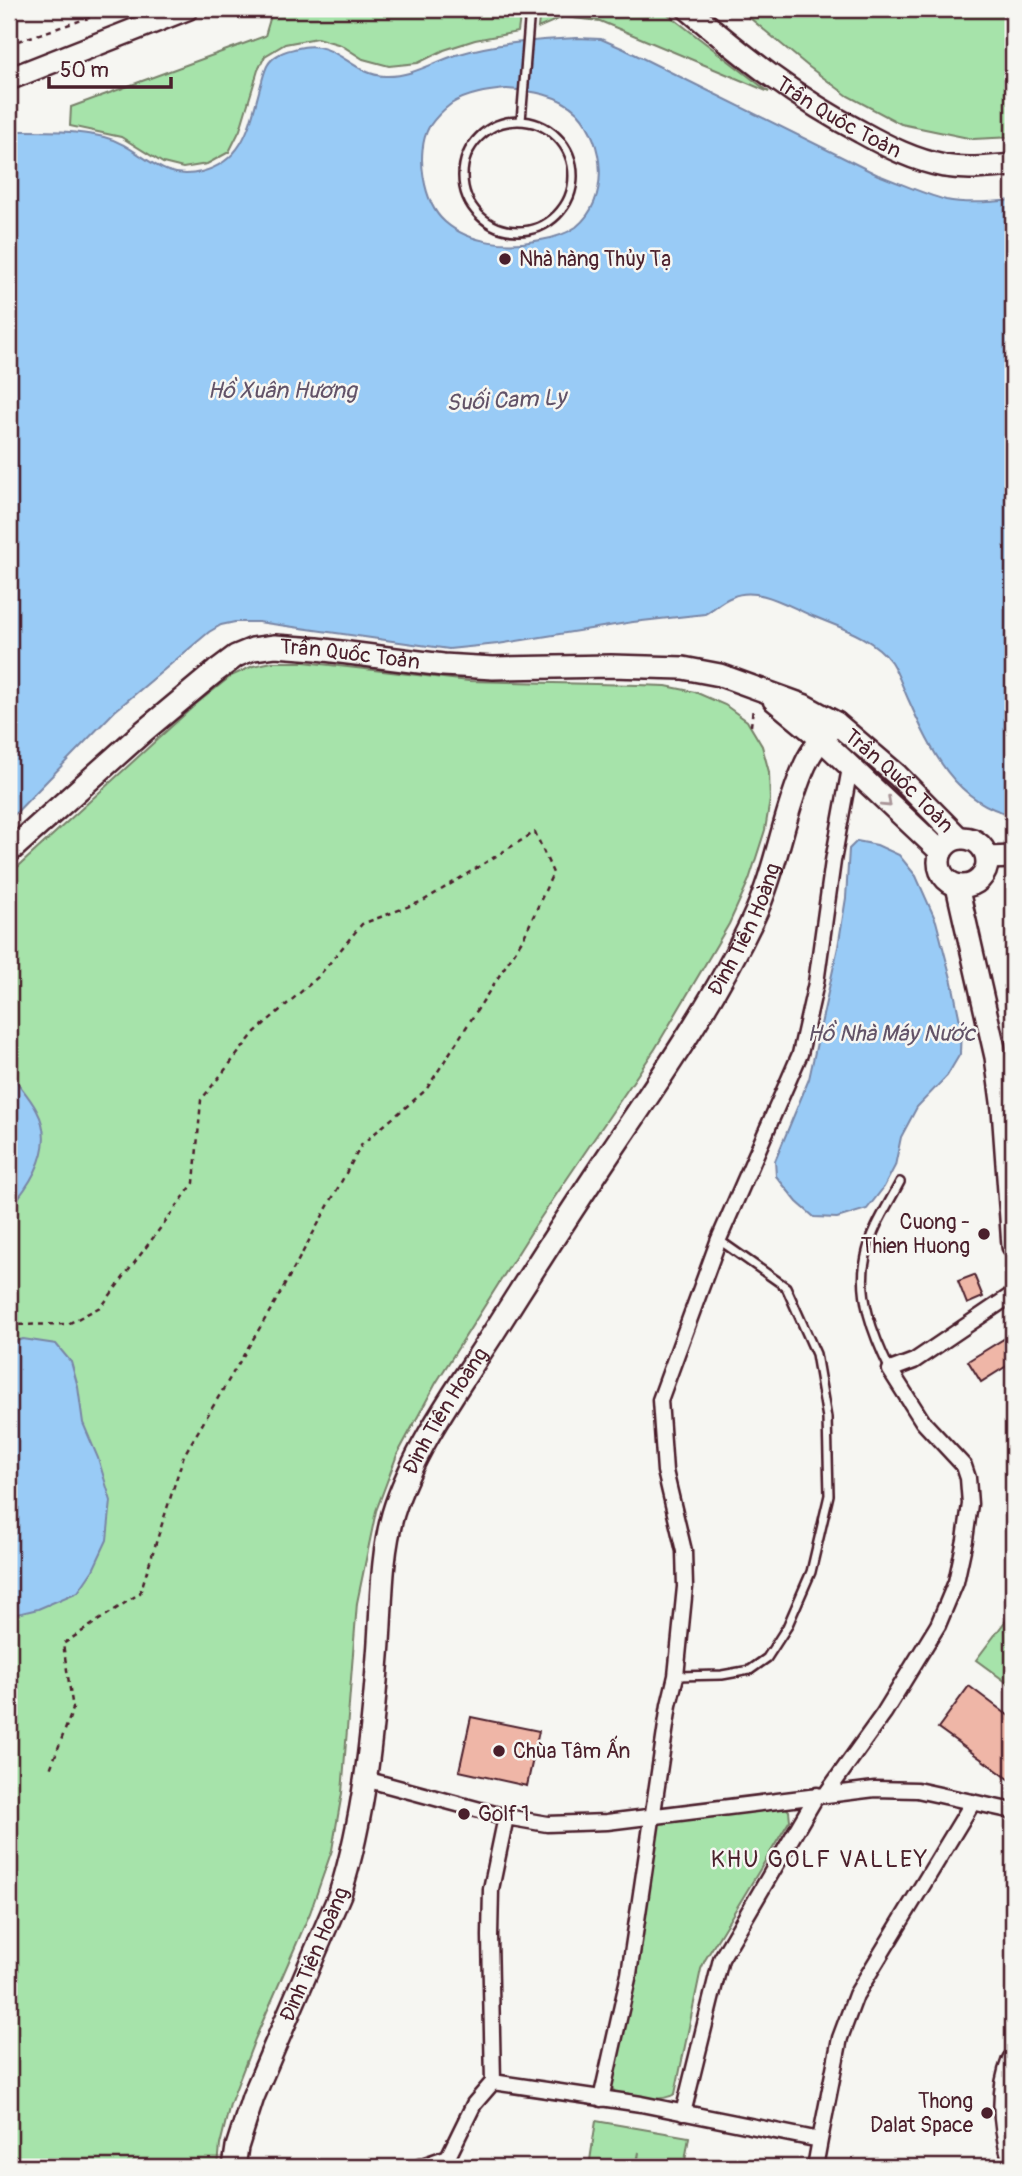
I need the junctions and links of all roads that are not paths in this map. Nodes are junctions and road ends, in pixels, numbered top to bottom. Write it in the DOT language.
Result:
graph roads {
  1 [pos="187,9"];
  2 [pos="530,9"];
  3 [pos="688,9"];
  4 [pos="9,79"];
  5 [pos="521,121"];
  6 [pos="1013,165"];
  7 [pos="764,692"];
  8 [pos="836,723"];
  9 [pos="821,739"];
  10 [pos="850,768"];
  11 [pos="959,838"];
  12 [pos="9,852"];
  13 [pos="941,852"];
  14 [pos="1013,857"];
  15 [pos="988,858"];
  16 [pos="957,886"];
  17 [pos="900,1182"];
  18 [pos="719,1240"];
  19 [pos="1013,1246"];
  20 [pos="1013,1294"];
  21 [pos="890,1370"];
  22 [pos="676,1676"];
  23 [pos="365,1779"];
  24 [pos="821,1794"];
  25 [pos="973,1802"];
  26 [pos="1013,1811"];
  27 [pos="506,1817"];
  28 [pos="652,1817"];
  29 [pos="1013,2061"];
  30 [pos="493,2082"];
  31 [pos="601,2099"];
  32 [pos="683,2113"];
  33 [pos="820,2140"];
  34 [pos="1013,2157"];
  35 [pos="450,2162"];
  36 [pos="234,2167"];
  37 [pos="419,2167"];
  38 [pos="815,2167"];
  1 -- 4 [label="main road"];
  2 -- 5 [label="lane"];
  3 -- 6 [label="main road, Trần Quốc Toản"];
  5 -- 5 [label="lane"];
  7 -- 8 [label="main road, Trần Quốc Toản"];
  7 -- 9 [label="main road, Trần Quốc Toản"];
  7 -- 12 [label="main road, Trần Quốc Toản"];
  8 -- 9 [label="main road, Đinh Tiên Hoàng"];
  8 -- 11 [label="main road, Trần Quốc Toản"];
  9 -- 10 [label="main road, Trần Quốc Toản"];
  9 -- 23 [label="main road, Đinh Tiên Hoàng"];
  10 -- 13 [label="main road, Trần Quốc Toản, one-way"];
  10 -- 18 [label="street"];
  11 -- 13 [label="main road"];
  11 -- 15 [label="main road"];
  13 -- 16 [label="main road"];
  14 -- 15 [label="main road"];
  15 -- 16 [label="main road"];
  16 -- 19 [label="main road"];
  17 -- 21 [label="lane"];
  18 -- 22 [label="street"];
  18 -- 22 [label="lane"];
  20 -- 21 [label="street"];
  21 -- 24 [label="street"];
  22 -- 28 [label="street"];
  23 -- 27 [label="street"];
  23 -- 36 [label="main road, Đinh Tiên Hoàng"];
  24 -- 25 [label="street"];
  24 -- 28 [label="street"];
  24 -- 32 [label="street"];
  25 -- 26 [label="street"];
  25 -- 33 [label="street"];
  27 -- 28 [label="street"];
  27 -- 30 [label="street"];
  28 -- 31 [label="street"];
  29 -- 34 [label="main road"];
  30 -- 31 [label="street"];
  30 -- 35 [label="street"];
  31 -- 32 [label="street"];
  32 -- 33 [label="street"];
  33 -- 38 [label="street"];
  35 -- 37 [label="street"];
}
